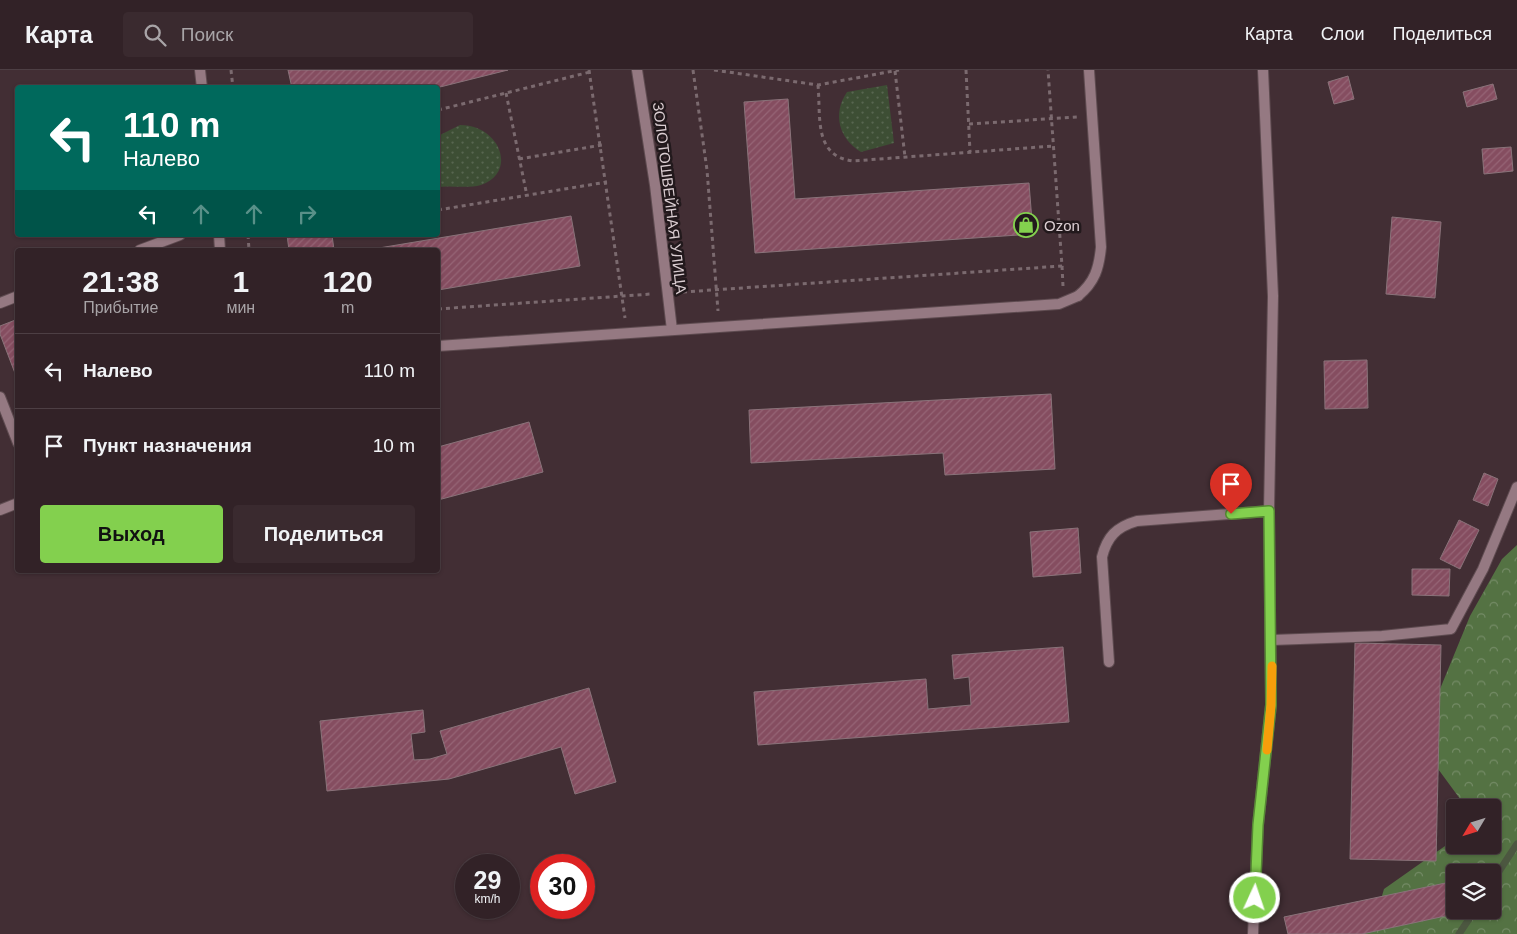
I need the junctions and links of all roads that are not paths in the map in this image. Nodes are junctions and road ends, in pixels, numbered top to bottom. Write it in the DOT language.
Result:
graph roads {
  1 [pos="200,70"];
  2 [pos="637,70"];
  3 [pos="1089,70"];
  4 [pos="1264,70"];
  5 [pos="202,85"];
  6 [pos="175,237"];
  7 [pos="147,248"];
  8 [pos="15,297"];
  9 [pos="0,303"];
  10 [pos="672,330"];
  11 [pos="440,346"];
  12 [pos="0,397"];
  13 [pos="15,435"];
  14 [pos="1517,487"];
  15 [pos="15,504"];
  16 [pos="0,510"];
  17 [pos="1269,511"];
  18 [pos="1272,640"];
  19 [pos="1109,662"];
  20 [pos="1254,934"];
  1 -- 5 [label="street"];
  2 -- 10 [label="street, ЗОЛОТОШВЕЙНАЯ УЛИЦА"];
  3 -- 10 [label="street"];
  4 -- 17 [label="street"];
  6 -- 7 [label="street"];
  8 -- 9 [label="street"];
  10 -- 11 [label="street"];
  12 -- 13 [label="street"];
  14 -- 18 [label="street"];
  15 -- 16 [label="street"];
  17 -- 18 [label="street"];
  17 -- 19 [label="street"];
  18 -- 20 [label="street"];
}
